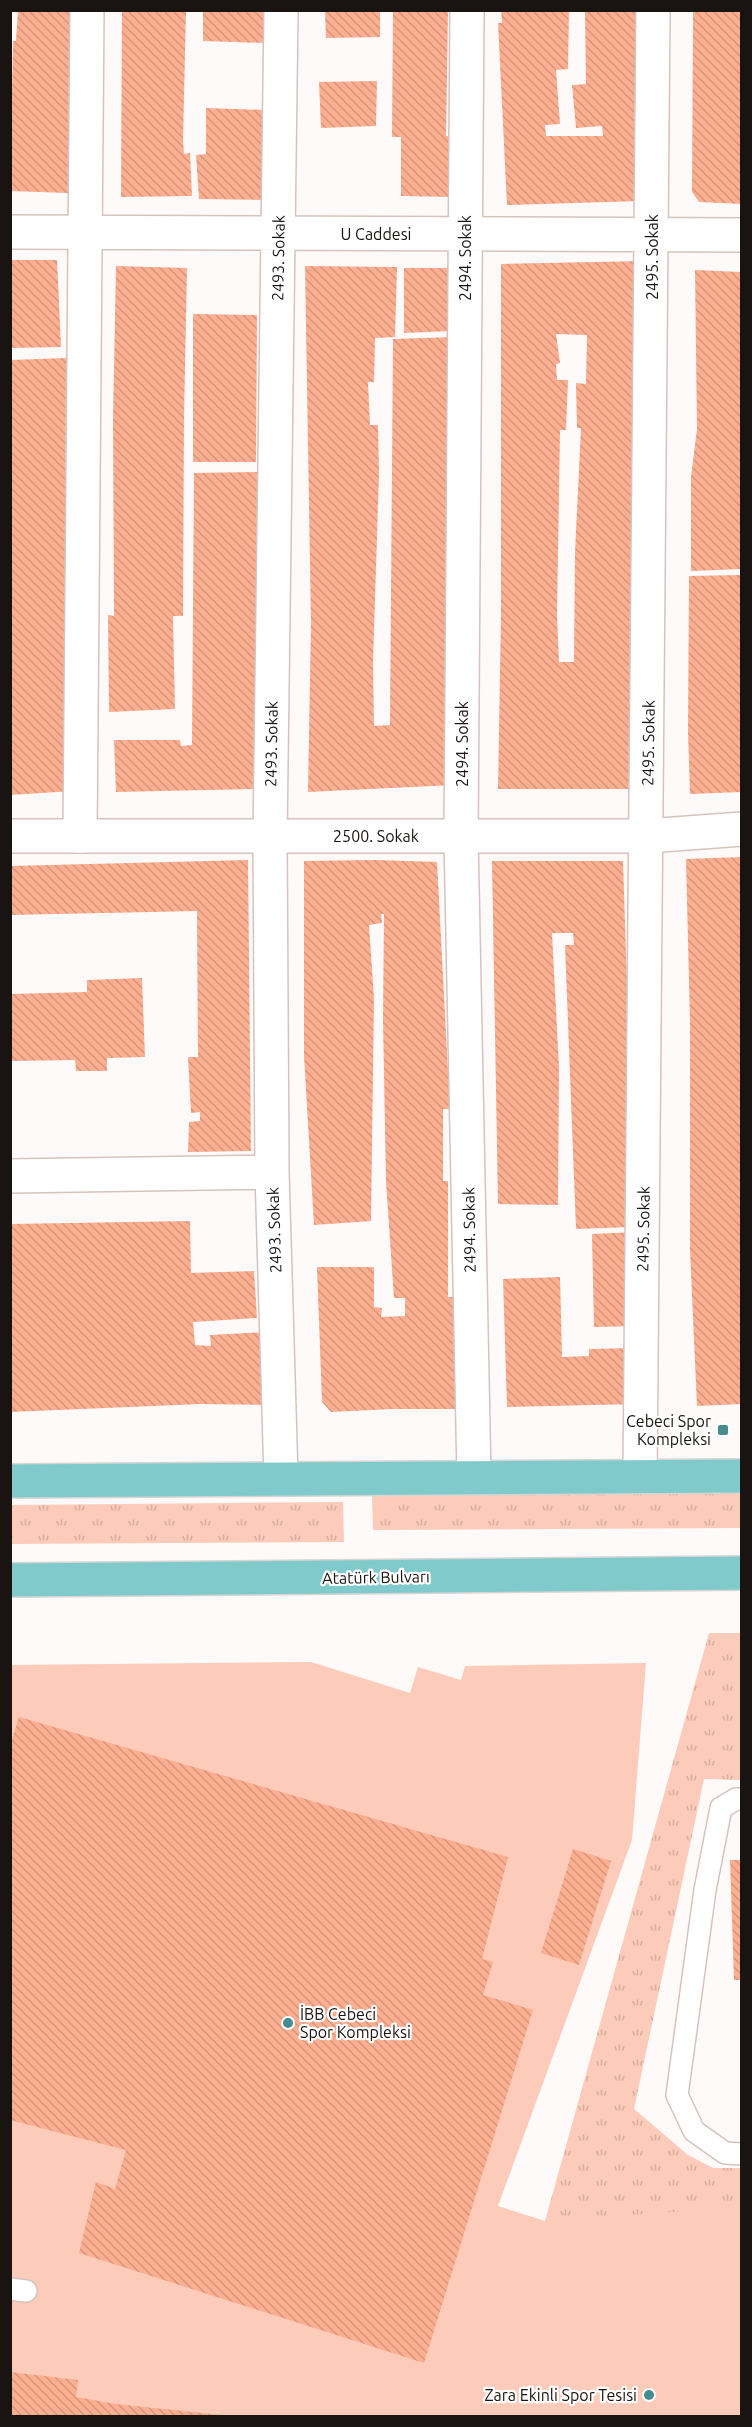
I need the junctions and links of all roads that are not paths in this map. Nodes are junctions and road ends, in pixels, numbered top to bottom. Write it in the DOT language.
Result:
graph roads {
  1 [pos="87,10"];
  2 [pos="281,10"];
  3 [pos="467,10"];
  4 [pos="653,10"];
  5 [pos="10,232"];
  6 [pos="85,232"];
  7 [pos="278,234"];
  8 [pos="465,235"];
  9 [pos="741,235"];
  10 [pos="653,236"];
  11 [pos="741,830"];
  12 [pos="10,836"];
  13 [pos="80,836"];
  14 [pos="461,836"];
  15 [pos="647,836"];
  16 [pos="270,837"];
  17 [pos="272,1172"];
  18 [pos="10,1176"];
  19 [pos="640,1476"];
  20 [pos="741,1476"];
  21 [pos="474,1477"];
  22 [pos="281,1478"];
  23 [pos="10,1481"];
  24 [pos="741,1574"];
  25 [pos="10,1580"];
  26 [pos="741,1799"];
  27 [pos="741,2154"];
  1 -- 6 [label="street"];
  2 -- 7 [label="street, 2493. Sokak"];
  3 -- 8 [label="street, 2494. Sokak"];
  4 -- 10 [label="street, 2495. Sokak"];
  5 -- 6 [label="street, U Caddesi"];
  6 -- 7 [label="street, U Caddesi"];
  6 -- 13 [label="street"];
  7 -- 8 [label="street, U Caddesi"];
  7 -- 16 [label="street, 2493. Sokak"];
  8 -- 10 [label="street, U Caddesi"];
  8 -- 14 [label="street, 2494. Sokak"];
  9 -- 10 [label="street, U Caddesi"];
  10 -- 15 [label="street, 2495. Sokak"];
  11 -- 15 [label="street, 2500. Sokak"];
  12 -- 13 [label="street, 2500. Sokak"];
  13 -- 16 [label="street, 2500. Sokak"];
  14 -- 15 [label="street, 2500. Sokak"];
  14 -- 16 [label="street, 2500. Sokak"];
  14 -- 21 [label="street, 2494. Sokak"];
  15 -- 19 [label="street, 2495. Sokak"];
  16 -- 17 [label="street, 2493. Sokak"];
  17 -- 18 [label="street"];
  17 -- 22 [label="street, 2493. Sokak"];
  19 -- 20 [label="main road"];
  19 -- 21 [label="main road"];
  21 -- 22 [label="main road"];
  22 -- 23 [label="main road"];
  24 -- 25 [label="main road, Atatürk Bulvarı"];
  26 -- 27 [label="lane"];
}
